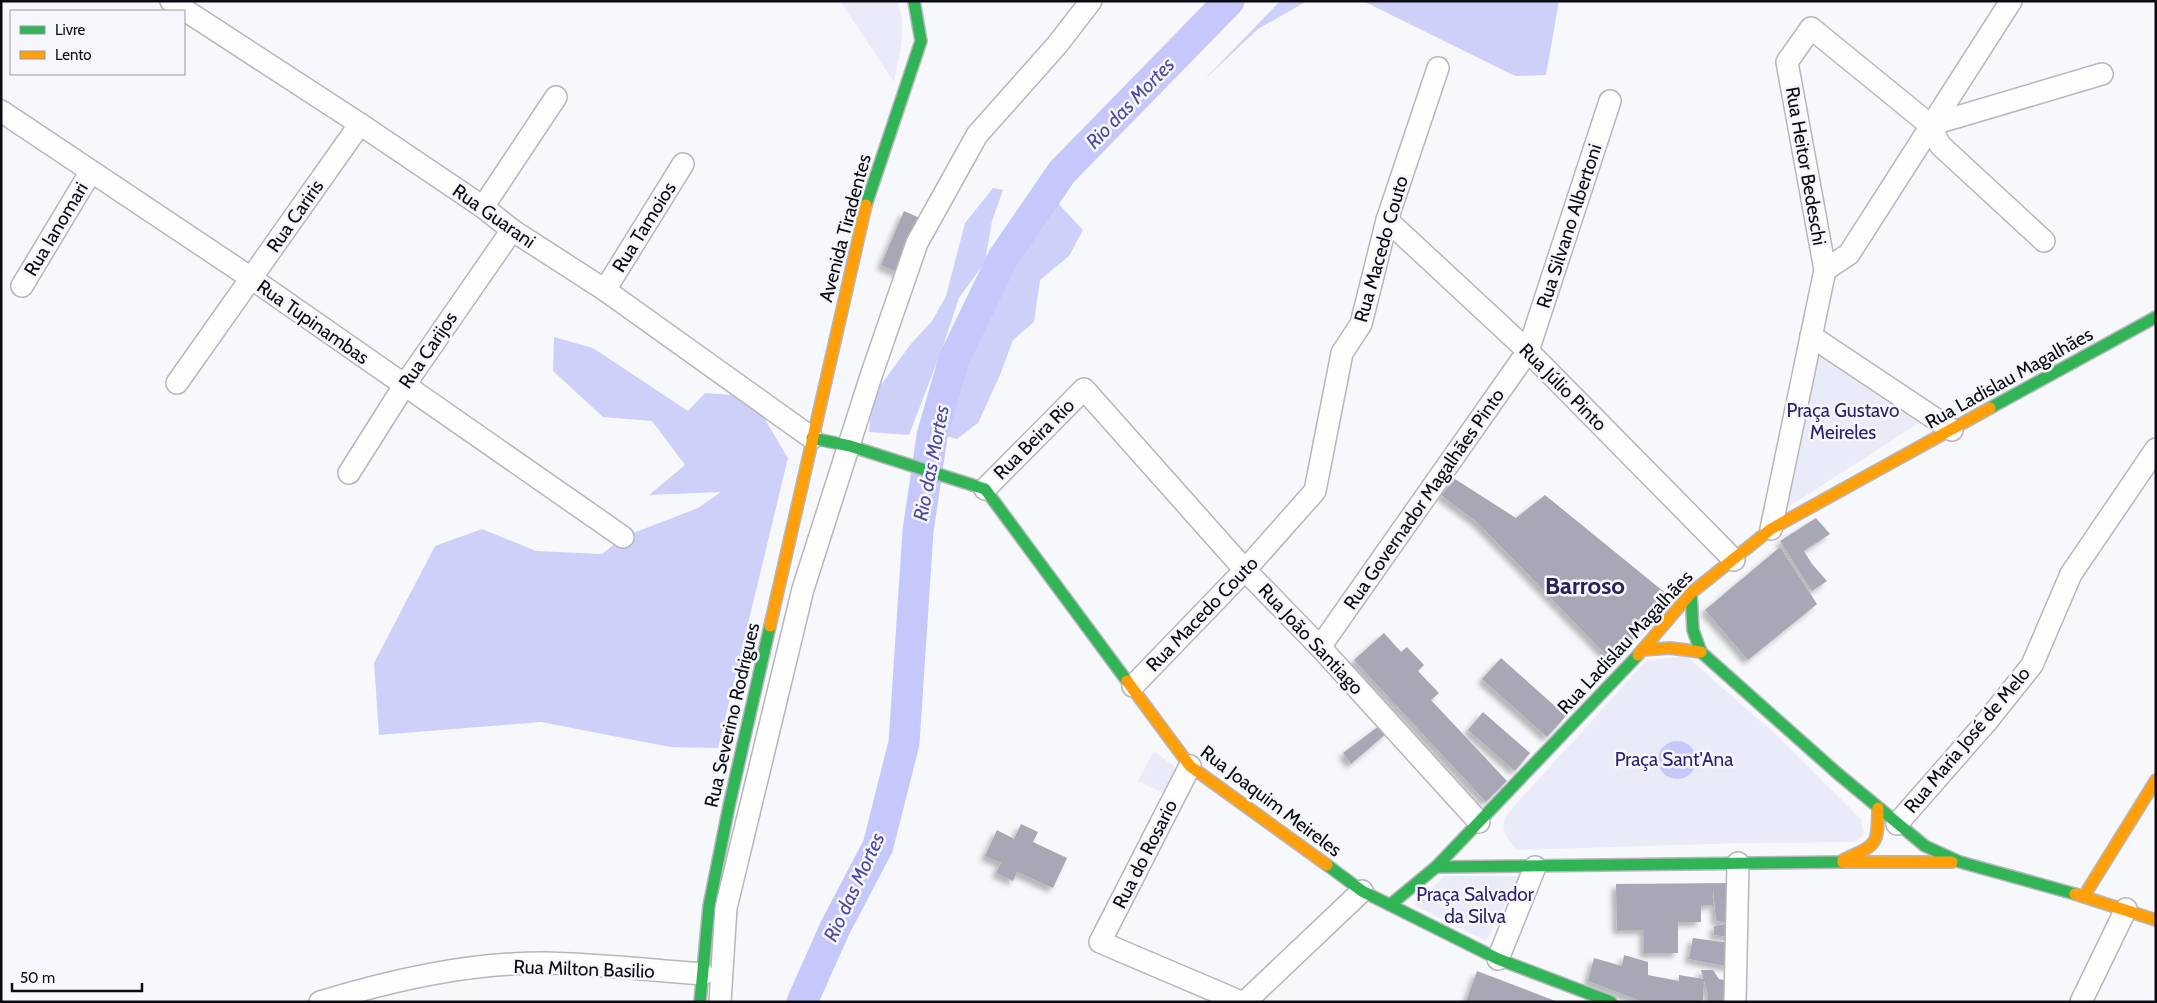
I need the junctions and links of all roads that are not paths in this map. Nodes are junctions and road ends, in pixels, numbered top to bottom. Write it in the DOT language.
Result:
graph roads {
  1 [pos="171,1"];
  2 [pos="915,1"];
  3 [pos="1090,1"];
  4 [pos="2010,1"];
  5 [pos="185,10"];
  6 [pos="185,10"];
  7 [pos="1438,68"];
  8 [pos="2102,74"];
  9 [pos="556,97"];
  10 [pos="1610,101"];
  11 [pos="1,111"];
  12 [pos="360,124"];
  13 [pos="1930,125"];
  14 [pos="683,164"];
  15 [pos="90,173"];
  16 [pos="483,207"];
  17 [pos="1387,220"];
  18 [pos="512,230"];
  19 [pos="2044,241"];
  20 [pos="1824,270"];
  21 [pos="251,278"];
  22 [pos="22,286"];
  23 [pos="606,290"];
  24 [pos="2156,317"];
  25 [pos="1811,336"];
  26 [pos="1528,351"];
  27 [pos="177,383"];
  28 [pos="404,386"];
  29 [pos="1084,389"];
  30 [pos="1952,430"];
  31 [pos="812,438"];
  32 [pos="850,446"];
  33 [pos="2156,449"];
  34 [pos="349,474"];
  35 [pos="985,489"];
  36 [pos="1771,529"];
  37 [pos="623,536"];
  38 [pos="1734,560"];
  39 [pos="1245,570"];
  40 [pos="1691,593"];
  41 [pos="1320,647"];
  42 [pos="1642,650"];
  43 [pos="1702,652"];
  44 [pos="1133,686"];
  45 [pos="1190,766"];
  46 [pos="2156,780"];
  47 [pos="1878,808"];
  48 [pos="1479,822"];
  49 [pos="1897,824"];
  50 [pos="1839,862"];
  51 [pos="1960,862"];
  52 [pos="1738,863"];
  53 [pos="1436,867"];
  54 [pos="1535,867"];
  55 [pos="1362,891"];
  56 [pos="2084,896"];
  57 [pos="1390,905"];
  58 [pos="2126,909"];
  59 [pos="2156,920"];
  60 [pos="1498,959"];
  61 [pos="703,974"];
  62 [pos="320,1002"];
  63 [pos="700,1002"];
  64 [pos="720,1002"];
  65 [pos="1241,1002"];
  66 [pos="1245,1002"];
  67 [pos="1611,1002"];
  68 [pos="1736,1002"];
  69 [pos="2081,1002"];
  1 -- 6 [label="street, Rua Guarani"];
  2 -- 31 [label="main road, Avenida Tiradentes"];
  3 -- 32 [label="street"];
  4 -- 13 [label="street"];
  5 -- 12 [label="street, Rua Guarani"];
  7 -- 17 [label="street, Rua Macedo Couto"];
  8 -- 13 [label="street"];
  9 -- 16 [label="street"];
  10 -- 26 [label="street, Rua Silvano Albertoni"];
  11 -- 15 [label="street, Rua Tupinambas"];
  12 -- 16 [label="street, Rua Guarani"];
  12 -- 21 [label="street, Rua Cariris"];
  13 -- 19 [label="street"];
  13 -- 20 [label="street"];
  13 -- 20 [label="street, Rua Heitor Bedeschi"];
  14 -- 23 [label="street, Rua Tamoios"];
  15 -- 21 [label="street, Rua Tupinambas"];
  15 -- 22 [label="street, Rua Ianomari"];
  16 -- 18 [label="street, Rua Guarani"];
  17 -- 26 [label="street, Rua Júlio Pinto"];
  17 -- 39 [label="street, Rua Macedo Couto"];
  18 -- 23 [label="street, Rua Guarani"];
  18 -- 28 [label="street, Rua Carijos"];
  20 -- 25 [label="street"];
  21 -- 27 [label="street, Rua Cariris"];
  21 -- 28 [label="street, Rua Tupinambas"];
  23 -- 31 [label="street, Rua Guarani"];
  24 -- 30 [label="main road, Rua Ladislau Magalhães"];
  25 -- 30 [label="street"];
  25 -- 36 [label="street"];
  26 -- 38 [label="street, Rua Júlio Pinto"];
  26 -- 41 [label="street, Rua Governador Magalhães Pinto"];
  28 -- 34 [label="street, Rua Carijos"];
  28 -- 37 [label="street, Rua Tupinambas"];
  29 -- 35 [label="street, Rua Beira Rio"];
  29 -- 39 [label="street, Rua João Santiago"];
  30 -- 36 [label="main road, Rua Ladislau Magalhães"];
  31 -- 32 [label="main road"];
  31 -- 61 [label="main road, Rua Severino Rodrigues"];
  32 -- 35 [label="main road"];
  32 -- 64 [label="street"];
  33 -- 49 [label="street, Rua Maria José de Melo"];
  35 -- 44 [label="main road, Rua Joaquim Meireles"];
  36 -- 38 [label="main road, Rua Ladislau Magalhães"];
  38 -- 40 [label="main road, Rua Ladislau Magalhães"];
  39 -- 41 [label="street, Rua João Santiago"];
  39 -- 44 [label="street, Rua Macedo Couto"];
  40 -- 42 [label="main road, Rua Ladislau Magalhães"];
  40 -- 43 [label="main road"];
  41 -- 48 [label="street, Rua João Santiago"];
  42 -- 43 [label="main road"];
  42 -- 48 [label="main road, Rua Ladislau Magalhães"];
  43 -- 47 [label="main road"];
  44 -- 45 [label="main road, Rua Joaquim Meireles"];
  45 -- 55 [label="main road, Rua Joaquim Meireles"];
  45 -- 65 [label="street, Rua do Rosario"];
  46 -- 56 [label="main road"];
  47 -- 49 [label="main road"];
  47 -- 50 [label="main road"];
  48 -- 53 [label="main road, Rua Ladislau Magalhães"];
  49 -- 51 [label="main road"];
  50 -- 51 [label="main road"];
  50 -- 52 [label="main road"];
  51 -- 56 [label="main road"];
  52 -- 54 [label="main road"];
  52 -- 68 [label="street"];
  53 -- 54 [label="main road"];
  53 -- 57 [label="main road, Rua Ladislau Magalhães"];
  54 -- 60 [label="street"];
  55 -- 57 [label="main road, Rua Joaquim Meireles"];
  55 -- 66 [label="street"];
  56 -- 58 [label="main road"];
  57 -- 60 [label="main road, Rua Joaquim Meireles"];
  58 -- 59 [label="main road"];
  58 -- 69 [label="street"];
  60 -- 67 [label="main road, Rua Joaquim Meireles"];
  61 -- 62 [label="street, Rua Milton Basilio"];
  61 -- 63 [label="main road, Rua Severino Rodrigues"];
}
